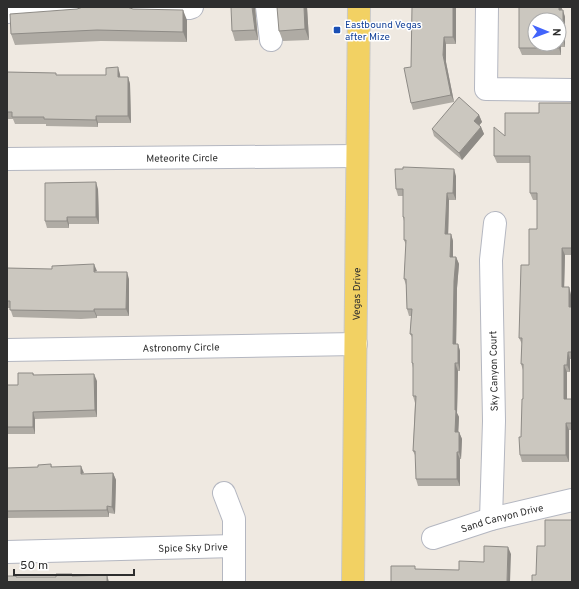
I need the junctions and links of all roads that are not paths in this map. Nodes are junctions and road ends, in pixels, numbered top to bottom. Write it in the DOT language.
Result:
graph roads {
  1 [pos="80,7"];
  2 [pos="136,7"];
  3 [pos="192,7"];
  4 [pos="267,7"];
  5 [pos="359,7"];
  6 [pos="487,7"];
  7 [pos="56,8"];
  8 [pos="7,12"];
  9 [pos="271,40"];
  10 [pos="572,90"];
  11 [pos="358,156"];
  12 [pos="7,159"];
  13 [pos="496,223"];
  14 [pos="356,344"];
  15 [pos="7,350"];
  16 [pos="224,493"];
  17 [pos="572,500"];
  18 [pos="491,519"];
  19 [pos="433,538"];
  20 [pos="234,546"];
  21 [pos="7,552"];
  22 [pos="234,582"];
  23 [pos="353,582"];
  1 -- 7 [label="street"];
  2 -- 3 [label="street"];
  4 -- 9 [label="street"];
  5 -- 11 [label="main road, Vegas Drive"];
  6 -- 10 [label="street"];
  7 -- 8 [label="street"];
  11 -- 12 [label="street, Meteorite Circle"];
  11 -- 14 [label="main road, Vegas Drive"];
  13 -- 18 [label="street, Sky Canyon Court"];
  14 -- 15 [label="street, Astronomy Circle"];
  14 -- 23 [label="main road, Vegas Drive"];
  16 -- 20 [label="street"];
  17 -- 18 [label="street, Sand Canyon Drive"];
  18 -- 19 [label="street, Sand Canyon Drive"];
  20 -- 21 [label="street, Spice Sky Drive"];
  20 -- 22 [label="street"];
}
